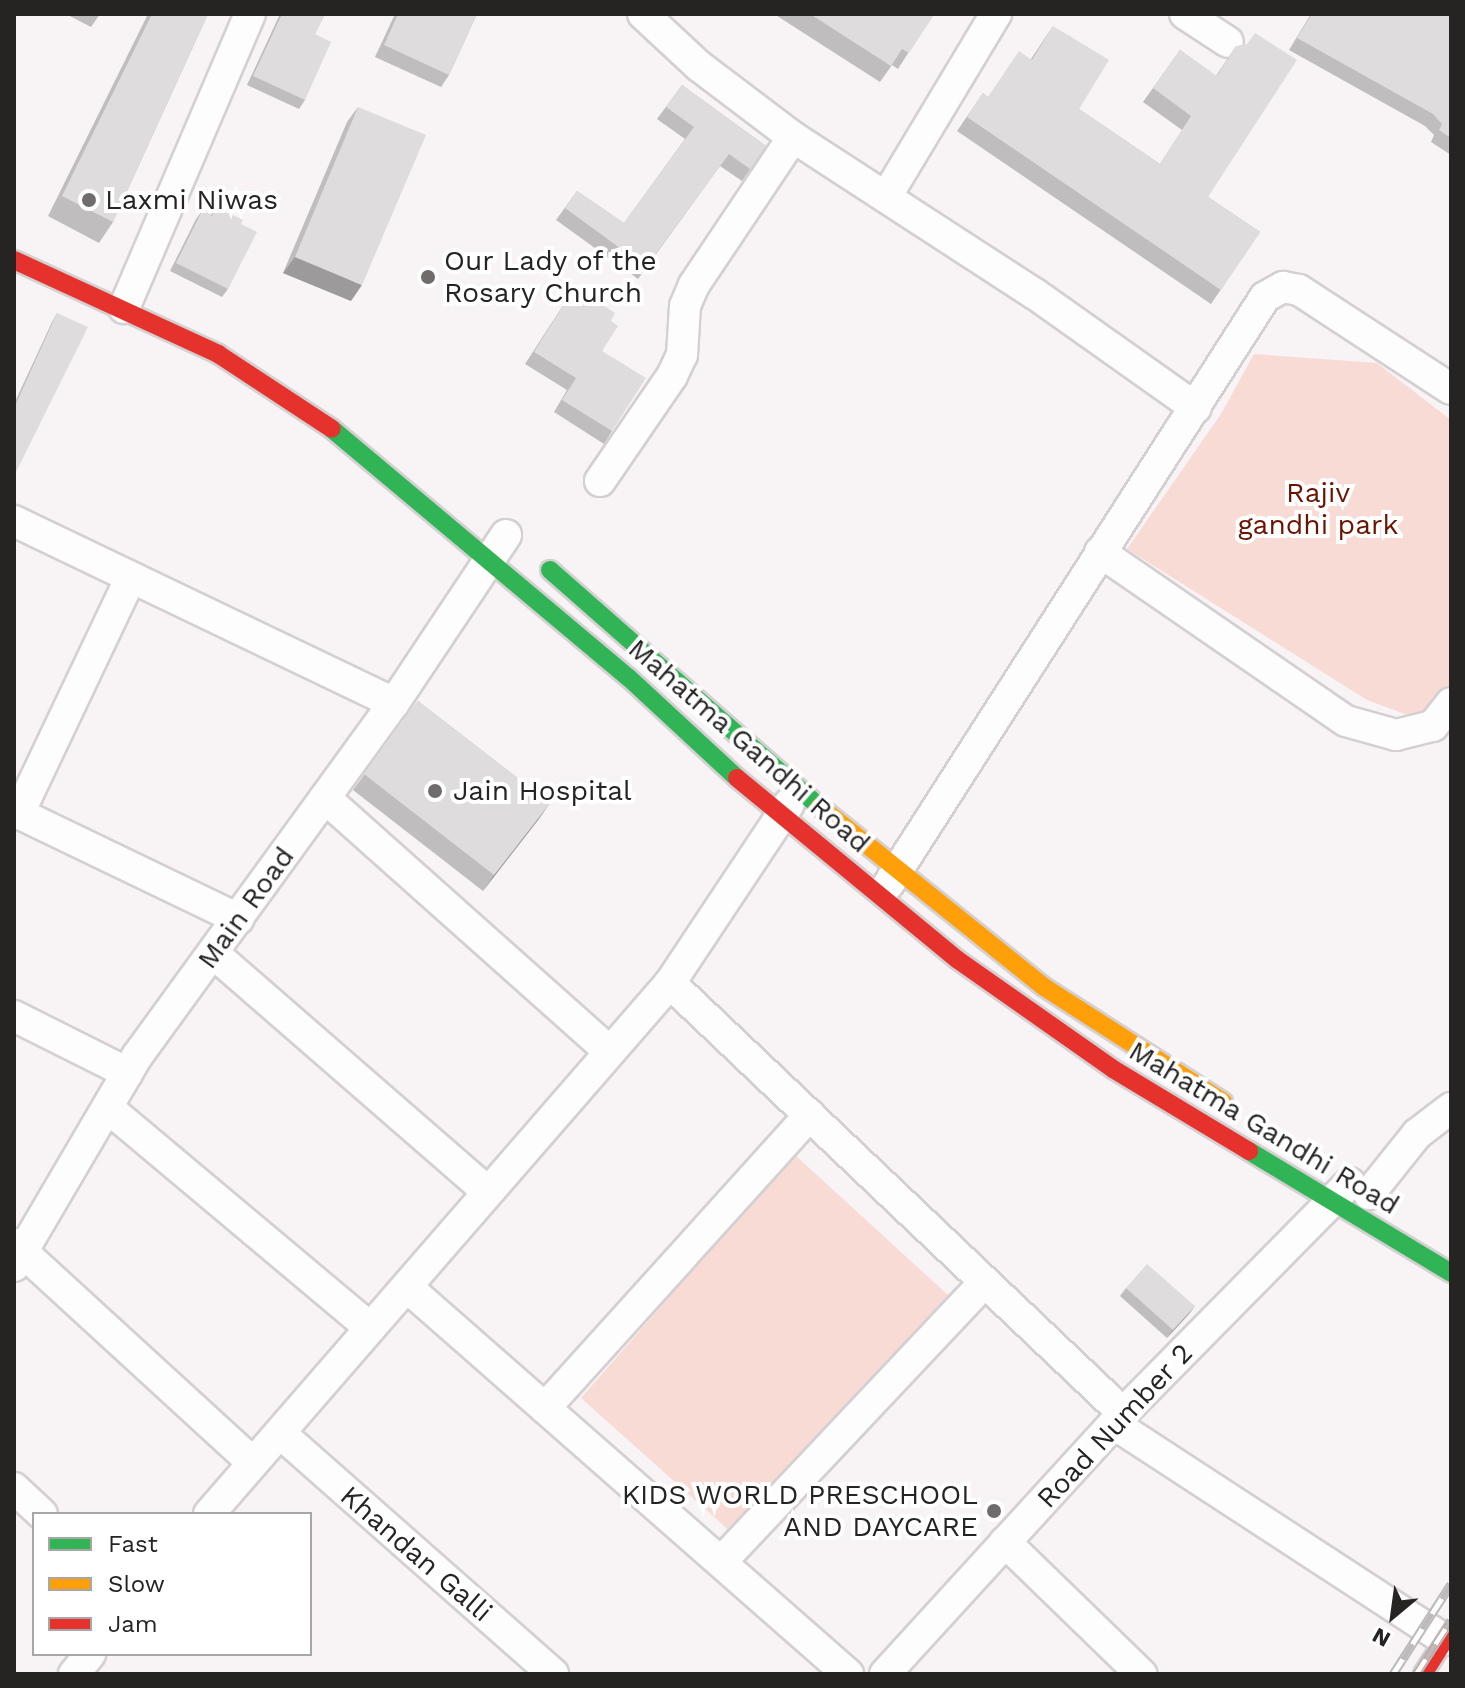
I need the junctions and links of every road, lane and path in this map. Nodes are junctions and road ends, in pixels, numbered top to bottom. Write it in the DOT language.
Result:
graph roads {
  1 [pos="250,14"];
  2 [pos="643,14"];
  3 [pos="996,14"];
  4 [pos="1185,14"];
  5 [pos="1228,42"];
  6 [pos="793,137"];
  7 [pos="886,197"];
  8 [pos="14,260"];
  9 [pos="130,293"];
  10 [pos="200,323"];
  11 [pos="241,344"];
  12 [pos="1451,389"];
  13 [pos="1196,408"];
  14 [pos="600,481"];
  15 [pos="14,521"];
  16 [pos="508,544"];
  17 [pos="1100,552"];
  18 [pos="131,577"];
  19 [pos="394,703"];
  20 [pos="1451,703"];
  21 [pos="798,789"];
  22 [pos="325,798"];
  23 [pos="17,812"];
  24 [pos="779,817"];
  25 [pos="899,869"];
  26 [pos="880,896"];
  27 [pos="238,919"];
  28 [pos="213,953"];
  29 [pos="670,983"];
  30 [pos="14,1016"];
  31 [pos="609,1051"];
  32 [pos="128,1073"];
  33 [pos="108,1108"];
  34 [pos="1451,1108"];
  35 [pos="810,1115"];
  36 [pos="1244,1115"];
  37 [pos="487,1191"];
  38 [pos="1354,1191"];
  39 [pos="18,1253"];
  40 [pos="1451,1273"];
  41 [pos="985,1282"];
  42 [pos="407,1287"];
  43 [pos="370,1328"];
  44 [pos="545,1408"];
  45 [pos="1119,1419"];
  46 [pos="280,1433"];
  47 [pos="253,1463"];
  48 [pos="14,1488"];
  49 [pos="40,1512"];
  50 [pos="211,1512"];
  51 [pos="1005,1542"];
  52 [pos="721,1562"];
  53 [pos="1448,1635"];
  54 [pos="88,1656"];
  55 [pos="74,1674"];
  56 [pos="553,1674"];
  57 [pos="848,1674"];
  58 [pos="885,1674"];
  59 [pos="1141,1674"];
  60 [pos="1423,1674"];
  1 -- 9 [label="street"];
  2 -- 6 [label="street"];
  3 -- 7 [label="street"];
  4 -- 5 [label="street"];
  6 -- 7 [label="street"];
  6 -- 14 [label="street"];
  7 -- 13 [label="street"];
  8 -- 9 [label="main road, Mahatma Gandhi Road"];
  9 -- 16 [label="main road, Mahatma Gandhi Road"];
  10 -- 11 [label="main road"];
  12 -- 13 [label="street"];
  13 -- 17 [label="street"];
  15 -- 18 [label="street"];
  16 -- 19 [label="street, Main Road"];
  16 -- 21 [label="main road, Mahatma Gandhi Road"];
  16 -- 24 [label="main road, Mahatma Gandhi Road"];
  17 -- 20 [label="street"];
  17 -- 25 [label="street"];
  18 -- 19 [label="street"];
  18 -- 23 [label="street"];
  19 -- 22 [label="street, Main Road"];
  21 -- 24 [label="street"];
  21 -- 25 [label="main road, Mahatma Gandhi Road"];
  22 -- 27 [label="street, Main Road"];
  22 -- 31 [label="street"];
  23 -- 27 [label="street"];
  24 -- 26 [label="main road, Mahatma Gandhi Road"];
  24 -- 29 [label="street"];
  25 -- 26 [label="street"];
  25 -- 36 [label="main road, Mahatma Gandhi Road"];
  26 -- 38 [label="main road, Mahatma Gandhi Road"];
  27 -- 28 [label="street, Main Road"];
  28 -- 32 [label="street, Main Road"];
  28 -- 37 [label="street"];
  29 -- 31 [label="street"];
  29 -- 35 [label="street"];
  30 -- 32 [label="street"];
  31 -- 37 [label="street"];
  32 -- 33 [label="street, Main Road"];
  33 -- 39 [label="street, Main Road"];
  33 -- 43 [label="street"];
  34 -- 38 [label="street, Road Number 2"];
  35 -- 41 [label="street"];
  35 -- 44 [label="street"];
  37 -- 42 [label="street"];
  38 -- 40 [label="main road, Mahatma Gandhi Road"];
  38 -- 45 [label="street, Road Number 2"];
  39 -- 47 [label="street"];
  41 -- 45 [label="street"];
  41 -- 52 [label="street"];
  42 -- 43 [label="street"];
  42 -- 44 [label="street"];
  43 -- 46 [label="street"];
  44 -- 52 [label="street"];
  45 -- 51 [label="street, Road Number 2"];
  45 -- 53 [label="street"];
  46 -- 47 [label="street"];
  46 -- 56 [label="street, Khandan Galli"];
  47 -- 50 [label="street"];
  48 -- 49 [label="street"];
  51 -- 58 [label="street, Road Number 2"];
  51 -- 59 [label="street"];
  52 -- 57 [label="street"];
  53 -- 60 [label="main road"];
  54 -- 55 [label="street"];
}
